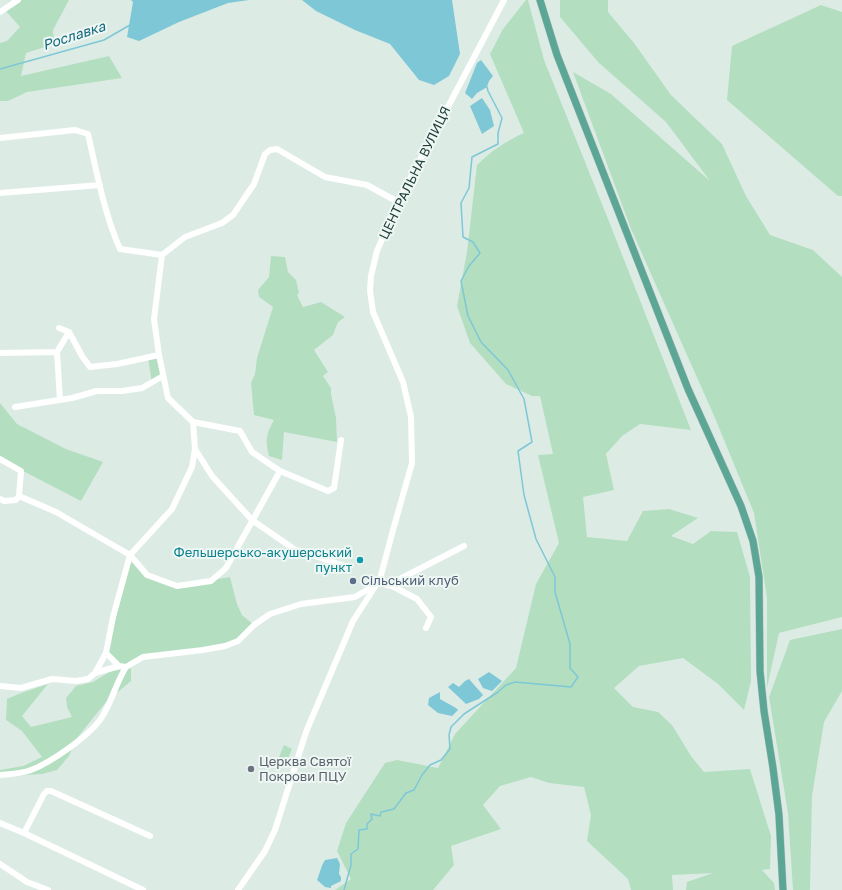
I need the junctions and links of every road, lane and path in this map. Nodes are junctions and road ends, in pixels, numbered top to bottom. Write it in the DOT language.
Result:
graph roads {
  1 [pos="18,0"];
  2 [pos="504,0"];
  3 [pos="540,0"];
  4 [pos="0,12"];
  5 [pos="0,138"];
  6 [pos="100,185"];
  7 [pos="0,193"];
  8 [pos="398,202"];
  9 [pos="162,255"];
  10 [pos="59,328"];
  11 [pos="69,332"];
  12 [pos="57,352"];
  13 [pos="0,353"];
  14 [pos="159,355"];
  15 [pos="163,376"];
  16 [pos="60,400"];
  17 [pos="15,407"];
  18 [pos="193,422"];
  19 [pos="341,440"];
  20 [pos="195,449"];
  21 [pos="0,459"];
  22 [pos="280,471"];
  23 [pos="19,496"];
  24 [pos="0,499"];
  25 [pos="252,520"];
  26 [pos="464,546"];
  27 [pos="130,555"];
  28 [pos="345,566"];
  29 [pos="377,584"];
  30 [pos="426,628"];
  31 [pos="106,653"];
  32 [pos="118,666"];
  33 [pos="126,667"];
  34 [pos="95,673"];
  35 [pos="0,686"];
  36 [pos="0,775"];
  37 [pos="0,823"];
  38 [pos="24,833"];
  39 [pos="150,836"];
  40 [pos="0,864"];
  41 [pos="48,890"];
  42 [pos="143,890"];
  43 [pos="238,890"];
  44 [pos="783,890"];
  1 -- 4 [label="street"];
  2 -- 8 [label="street, ЦЕНТРАЛЬНА ВУЛИЦЯ"];
  3 -- 44 [label="main road"];
  5 -- 6 [label="street"];
  6 -- 7 [label="street"];
  6 -- 9 [label="street"];
  8 -- 9 [label="street"];
  8 -- 29 [label="street, ЦЕНТРАЛЬНА ВУЛИЦЯ"];
  9 -- 14 [label="street"];
  10 -- 11 [label="street"];
  11 -- 12 [label="street"];
  11 -- 14 [label="street"];
  12 -- 13 [label="street"];
  12 -- 16 [label="street"];
  14 -- 15 [label="street"];
  15 -- 16 [label="street"];
  15 -- 18 [label="street"];
  16 -- 17 [label="street"];
  18 -- 20 [label="street"];
  18 -- 22 [label="street"];
  19 -- 22 [label="street"];
  20 -- 25 [label="street"];
  20 -- 27 [label="street"];
  21 -- 23 [label="street"];
  22 -- 25 [label="street"];
  23 -- 24 [label="street"];
  23 -- 27 [label="street"];
  25 -- 27 [label="street"];
  25 -- 28 [label="street"];
  26 -- 29 [label="street"];
  27 -- 31 [label="street"];
  29 -- 30 [label="street"];
  29 -- 33 [label="street"];
  29 -- 43 [label="street, ЦЕНТРАЛЬНА ВУЛИЦЯ"];
  31 -- 32 [label="street"];
  31 -- 34 [label="street"];
  32 -- 33 [label="street"];
  32 -- 34 [label="street"];
  33 -- 36 [label="street"];
  34 -- 35 [label="street"];
  37 -- 38 [label="street"];
  38 -- 39 [label="street"];
  38 -- 42 [label="street"];
  40 -- 41 [label="street"];
}
